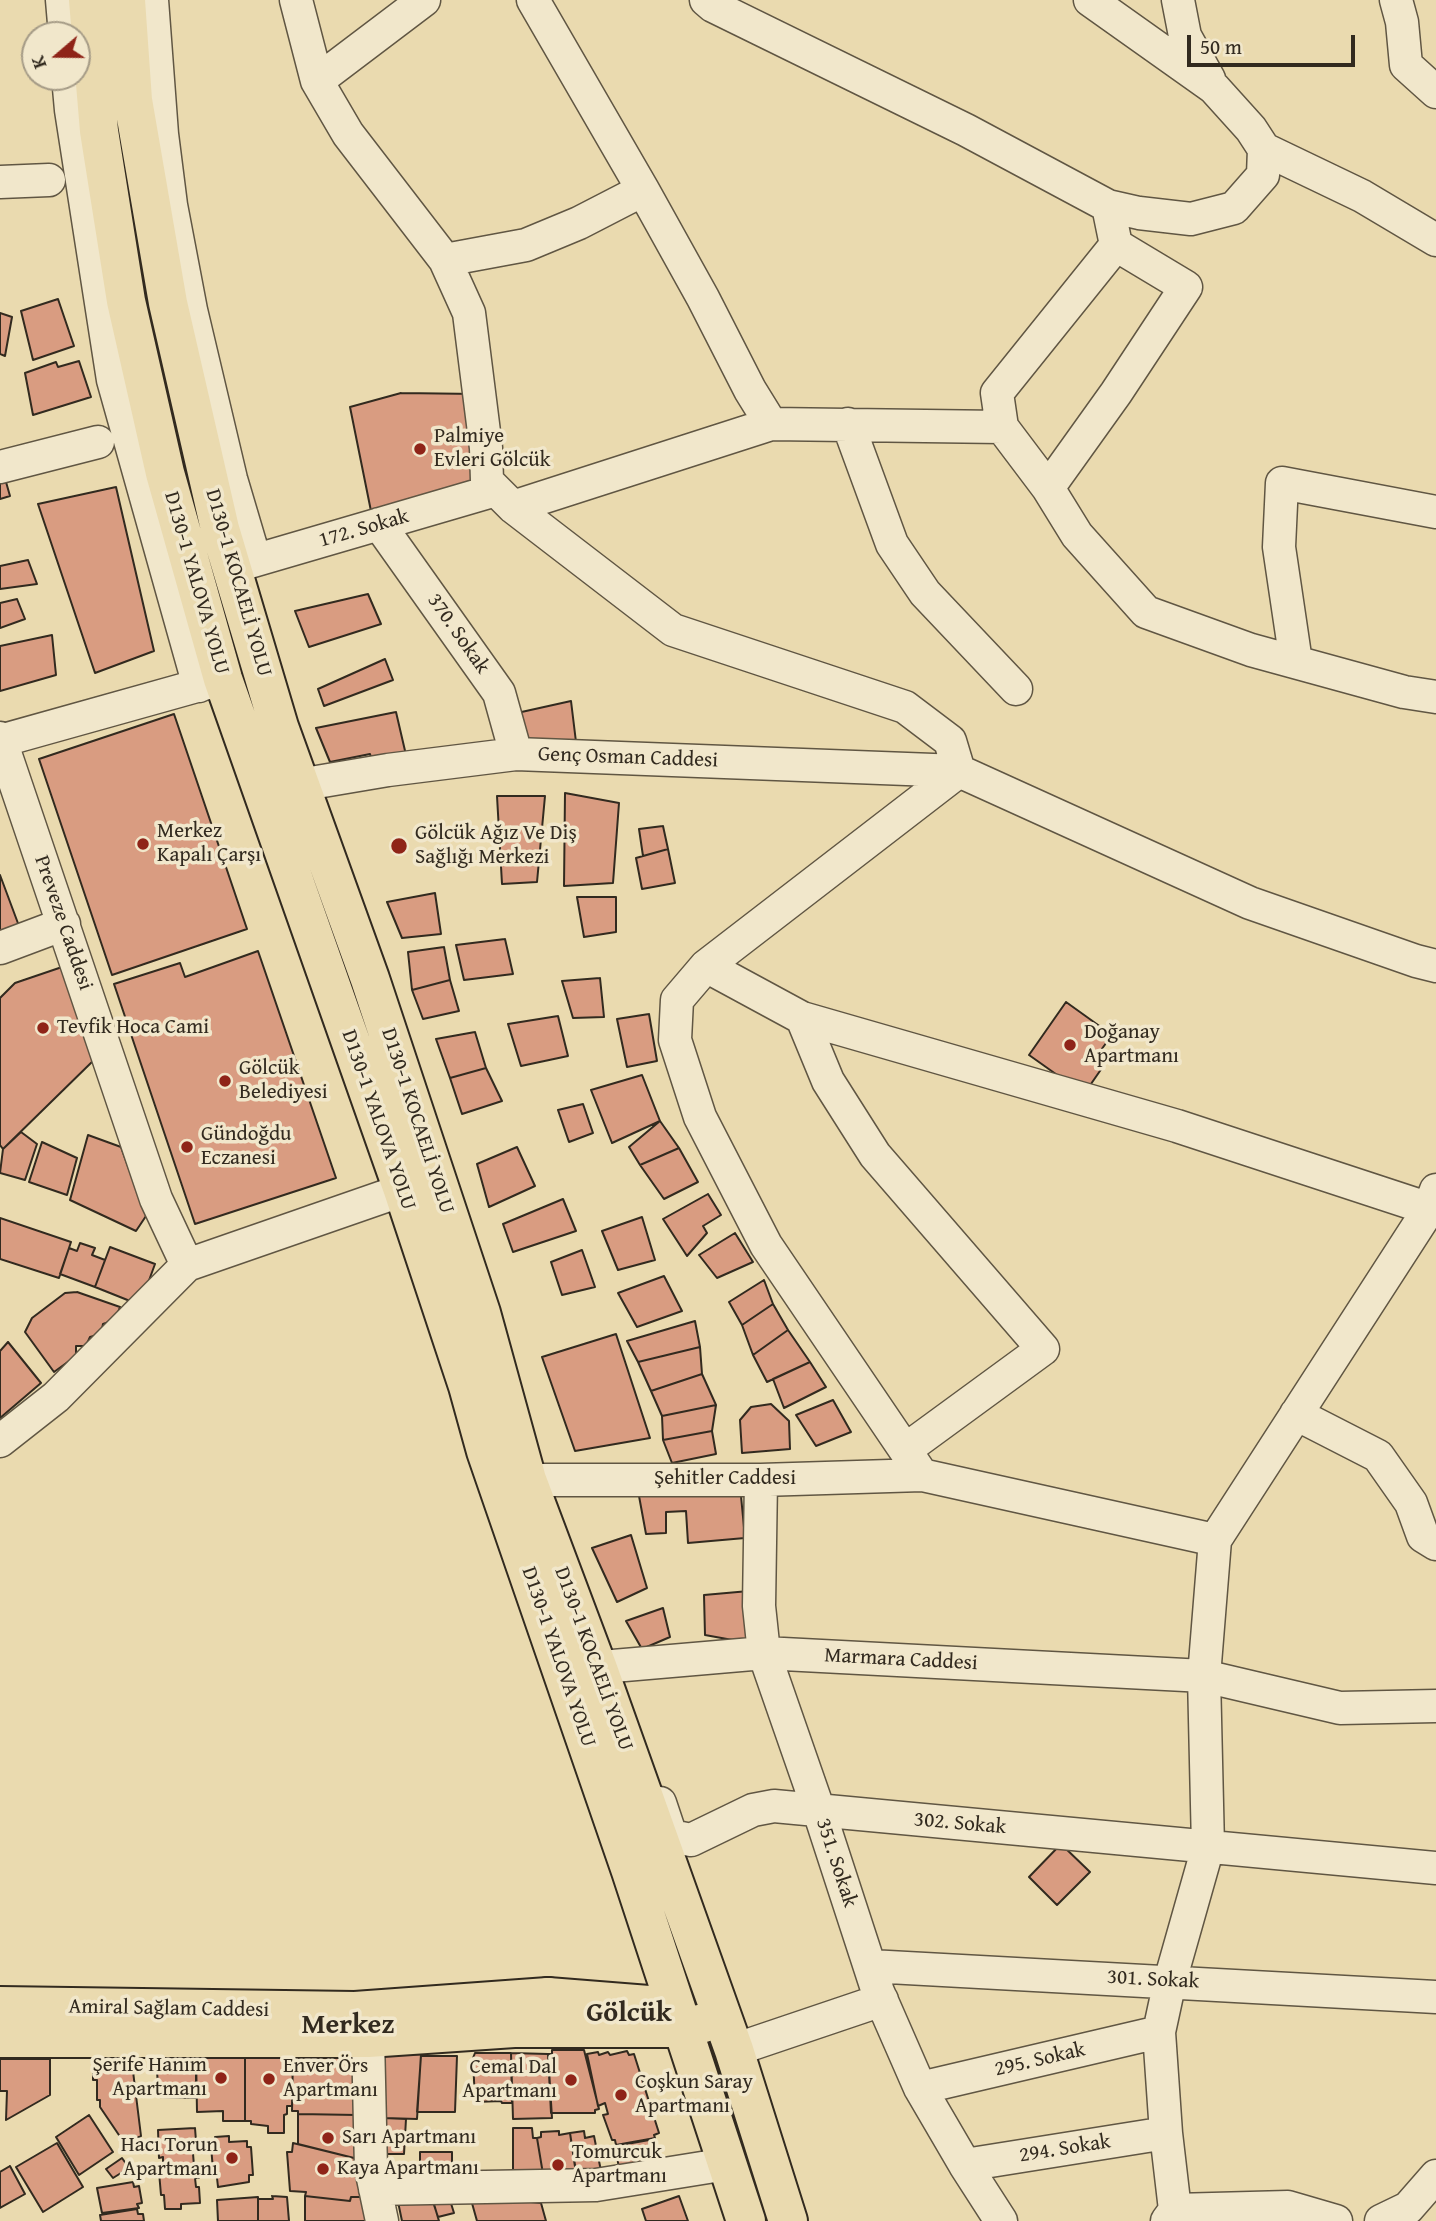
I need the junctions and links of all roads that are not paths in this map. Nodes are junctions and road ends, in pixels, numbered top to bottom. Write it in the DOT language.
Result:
graph roads {
  1 [pos="62,0"];
  2 [pos="88,0"];
  3 [pos="126,0"];
  4 [pos="152,0"];
  5 [pos="296,0"];
  6 [pos="424,0"];
  7 [pos="533,0"];
  8 [pos="706,0"];
  9 [pos="1090,0"];
  10 [pos="1178,0"];
  11 [pos="1396,0"];
  12 [pos="64,21"];
  13 [pos="317,80"];
  14 [pos="1214,88"];
  15 [pos="69,91"];
  16 [pos="1436,92"];
  17 [pos="1265,149"];
  18 [pos="49,180"];
  19 [pos="0,182"];
  20 [pos="643,190"];
  21 [pos="1108,206"];
  22 [pos="1436,240"];
  23 [pos="1116,245"];
  24 [pos="445,260"];
  25 [pos="771,424"];
  26 [pos="848,424"];
  27 [pos="1002,427"];
  28 [pos="98,442"];
  29 [pos="0,467"];
  30 [pos="1048,488"];
  31 [pos="505,498"];
  32 [pos="1436,512"];
  33 [pos="379,524"];
  34 [pos="243,564"];
  35 [pos="1296,662"];
  36 [pos="211,682"];
  37 [pos="1016,689"];
  38 [pos="1436,696"];
  39 [pos="0,740"];
  40 [pos="516,754"];
  41 [pos="959,771"];
  42 [pos="299,785"];
  43 [pos="64,924"];
  44 [pos="0,948"];
  45 [pos="706,966"];
  46 [pos="1436,966"];
  47 [pos="802,1018"];
  48 [pos="403,1190"];
  49 [pos="1434,1203"];
  50 [pos="187,1265"];
  51 [pos="1296,1414"];
  52 [pos="0,1441"];
  53 [pos="913,1462"];
  54 [pos="527,1480"];
  55 [pos="761,1480"];
  56 [pos="1215,1540"];
  57 [pos="1436,1544"];
  58 [pos="764,1653"];
  59 [pos="606,1667"];
  60 [pos="1205,1676"];
  61 [pos="1436,1706"];
  62 [pos="819,1811"];
  63 [pos="1208,1847"];
  64 [pos="1436,1868"];
  65 [pos="658,1956"];
  66 [pos="870,1966"];
  67 [pos="1170,1981"];
  68 [pos="548,1997"];
  69 [pos="1436,1997"];
  70 [pos="882,2000"];
  71 [pos="0,2006"];
  72 [pos="678,2018"];
  73 [pos="724,2022"];
  74 [pos="1159,2032"];
  75 [pos="0,2038"];
  76 [pos="368,2038"];
  77 [pos="920,2088"];
  78 [pos="1166,2133"];
  79 [pos="727,2164"];
  80 [pos="964,2165"];
  81 [pos="1436,2176"];
  82 [pos="375,2189"];
  83 [pos="1292,2214"];
  84 [pos="996,2216"];
  85 [pos="1171,2216"];
  86 [pos="382,2221"];
  87 [pos="746,2221"];
  88 [pos="788,2221"];
  89 [pos="1336,2221"];
  90 [pos="1381,2221"];
  1 -- 12 [label="street"];
  2 -- 36 [label="main road, D130-1 YALOVA YOLU"];
  3 -- 34 [label="main road, D130-1 KOCAELİ YOLU"];
  4 -- 34 [label="street"];
  5 -- 13 [label="street"];
  6 -- 13 [label="street"];
  7 -- 20 [label="street"];
  8 -- 21 [label="street"];
  9 -- 14 [label="street"];
  10 -- 14 [label="street"];
  11 -- 16 [label="street"];
  13 -- 24 [label="street"];
  14 -- 17 [label="street"];
  15 -- 36 [label="street"];
  17 -- 21 [label="street"];
  17 -- 22 [label="street"];
  18 -- 19 [label="street"];
  20 -- 24 [label="street"];
  20 -- 25 [label="street"];
  21 -- 23 [label="street"];
  23 -- 27 [label="street"];
  23 -- 30 [label="street"];
  24 -- 31 [label="street"];
  25 -- 26 [label="street, 172. Sokak"];
  25 -- 31 [label="street, 172. Sokak"];
  26 -- 27 [label="street, 172. Sokak"];
  26 -- 37 [label="street"];
  27 -- 30 [label="street"];
  28 -- 29 [label="street"];
  30 -- 35 [label="street"];
  31 -- 33 [label="street, 172. Sokak"];
  31 -- 41 [label="street"];
  32 -- 35 [label="street"];
  33 -- 34 [label="street, 172. Sokak"];
  33 -- 40 [label="street, 370. Sokak"];
  34 -- 42 [label="main road, D130-1 KOCAELİ YOLU"];
  35 -- 38 [label="street"];
  36 -- 39 [label="street"];
  36 -- 48 [label="main road, D130-1 YALOVA YOLU"];
  39 -- 43 [label="street, Preveze Caddesi"];
  40 -- 41 [label="street, Genç Osman Caddesi"];
  40 -- 42 [label="street, Genç Osman Caddesi"];
  41 -- 45 [label="street"];
  41 -- 46 [label="street"];
  42 -- 54 [label="main road, D130-1 KOCAELİ YOLU"];
  43 -- 44 [label="street"];
  43 -- 50 [label="street, Preveze Caddesi"];
  45 -- 47 [label="street"];
  45 -- 53 [label="street"];
  47 -- 49 [label="street"];
  47 -- 53 [label="street"];
  48 -- 50 [label="street"];
  48 -- 65 [label="main road, D130-1 YALOVA YOLU"];
  49 -- 51 [label="street"];
  50 -- 52 [label="street"];
  51 -- 56 [label="street"];
  51 -- 57 [label="street"];
  53 -- 55 [label="street, Şehitler Caddesi"];
  53 -- 56 [label="street, Şehitler Caddesi"];
  54 -- 55 [label="street, Şehitler Caddesi"];
  54 -- 59 [label="main road, D130-1 KOCAELİ YOLU"];
  55 -- 58 [label="street, 351. Sokak"];
  56 -- 60 [label="street"];
  58 -- 59 [label="street, Marmara Caddesi"];
  58 -- 60 [label="street, Marmara Caddesi"];
  58 -- 62 [label="street, 351. Sokak"];
  59 -- 62 [label="street, 302. Sokak"];
  59 -- 73 [label="main road, D130-1 KOCAELİ YOLU"];
  60 -- 61 [label="street, Marmara Caddesi"];
  60 -- 63 [label="street"];
  62 -- 63 [label="street, 302. Sokak"];
  62 -- 66 [label="street, 351. Sokak"];
  63 -- 64 [label="street, 302. Sokak"];
  63 -- 67 [label="street"];
  65 -- 68 [label="main road"];
  65 -- 72 [label="main road, D130-1 YALOVA YOLU"];
  66 -- 67 [label="street, 301. Sokak"];
  66 -- 70 [label="street, 351. Sokak"];
  67 -- 69 [label="street, 301. Sokak"];
  67 -- 74 [label="street"];
  68 -- 71 [label="main road, Amiral Sağlam Caddesi"];
  68 -- 72 [label="main road"];
  70 -- 73 [label="street"];
  70 -- 77 [label="street, 351. Sokak"];
  72 -- 73 [label="main road"];
  72 -- 76 [label="main road, Amiral Sağlam Caddesi"];
  72 -- 79 [label="main road, D130-1 YALOVA YOLU"];
  73 -- 88 [label="main road, D130-1 KOCAELİ YOLU"];
  74 -- 77 [label="street, 295. Sokak"];
  74 -- 78 [label="street"];
  75 -- 76 [label="main road, Amiral Sağlam Caddesi"];
  76 -- 82 [label="street"];
  77 -- 80 [label="street, 351. Sokak"];
  78 -- 80 [label="street, 294. Sokak"];
  78 -- 85 [label="street"];
  79 -- 82 [label="street"];
  79 -- 87 [label="main road, D130-1 YALOVA YOLU"];
  80 -- 84 [label="street, 351. Sokak"];
  81 -- 90 [label="street"];
  82 -- 86 [label="street"];
  83 -- 85 [label="street"];
  83 -- 89 [label="street"];
}
